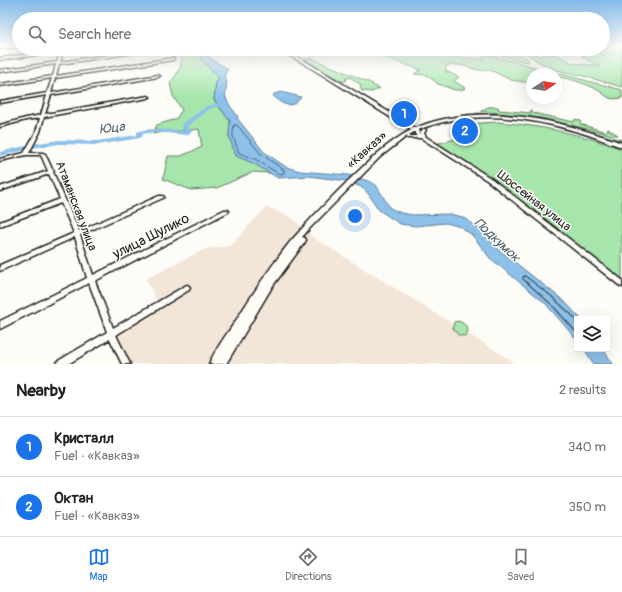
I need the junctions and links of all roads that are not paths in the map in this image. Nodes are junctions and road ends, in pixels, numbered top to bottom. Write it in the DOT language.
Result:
graph roads {
  1 [pos="58,63"];
  2 [pos="147,63"];
  3 [pos="306,63"];
  4 [pos="0,71"];
  5 [pos="158,76"];
  6 [pos="54,77"];
  7 [pos="0,85"];
  8 [pos="50,94"];
  9 [pos="148,97"];
  10 [pos="0,102"];
  11 [pos="43,116"];
  12 [pos="455,119"];
  13 [pos="0,126"];
  14 [pos="414,131"];
  15 [pos="406,136"];
  16 [pos="622,146"];
  17 [pos="386,152"];
  18 [pos="26,154"];
  19 [pos="0,160"];
  20 [pos="52,171"];
  21 [pos="362,172"];
  22 [pos="0,189"];
  23 [pos="346,189"];
  24 [pos="161,197"];
  25 [pos="63,200"];
  26 [pos="226,211"];
  27 [pos="0,224"];
  28 [pos="77,234"];
  29 [pos="0,268"];
  30 [pos="91,280"];
  31 [pos="622,284"];
  32 [pos="187,288"];
  33 [pos="0,324"];
  34 [pos="112,334"];
  35 [pos="61,364"];
  36 [pos="126,364"];
  37 [pos="214,364"];
  38 [pos="221,364"];
  1 -- 4 [label="street"];
  1 -- 6 [label="street"];
  2 -- 6 [label="street"];
  3 -- 14 [label="main road"];
  5 -- 8 [label="street"];
  6 -- 7 [label="street"];
  6 -- 8 [label="street"];
  8 -- 10 [label="street"];
  8 -- 11 [label="street"];
  9 -- 11 [label="street"];
  11 -- 13 [label="street"];
  11 -- 18 [label="street"];
  12 -- 14 [label="main road, «Кавказ»"];
  12 -- 14 [label="main road"];
  12 -- 16 [label="main road, «Кавказ»"];
  14 -- 15 [label="main road, «Кавказ»"];
  14 -- 15 [label="main road"];
  14 -- 16 [label="main road, «Кавказ»"];
  14 -- 17 [label="main road"];
  14 -- 31 [label="street, Шоссейная улица"];
  15 -- 17 [label="main road, «Кавказ»"];
  15 -- 21 [label="main road, «Кавказ»"];
  17 -- 21 [label="main road, «Кавказ»"];
  18 -- 19 [label="street"];
  18 -- 20 [label="street, Атаманская улица"];
  20 -- 22 [label="street"];
  20 -- 25 [label="street, Атаманская улица"];
  21 -- 23 [label="main road, «Кавказ»"];
  23 -- 37 [label="main road, «Кавказ»"];
  23 -- 38 [label="main road, «Кавказ»"];
  24 -- 28 [label="street"];
  25 -- 27 [label="street"];
  25 -- 28 [label="street, Атаманская улица"];
  26 -- 30 [label="street, улица Шулико"];
  28 -- 29 [label="street"];
  28 -- 30 [label="street, Атаманская улица"];
  30 -- 33 [label="street, улица Шулико"];
  30 -- 34 [label="street, Атаманская улица"];
  32 -- 34 [label="street"];
  34 -- 35 [label="street"];
  34 -- 36 [label="street, Атаманская улица"];
}
